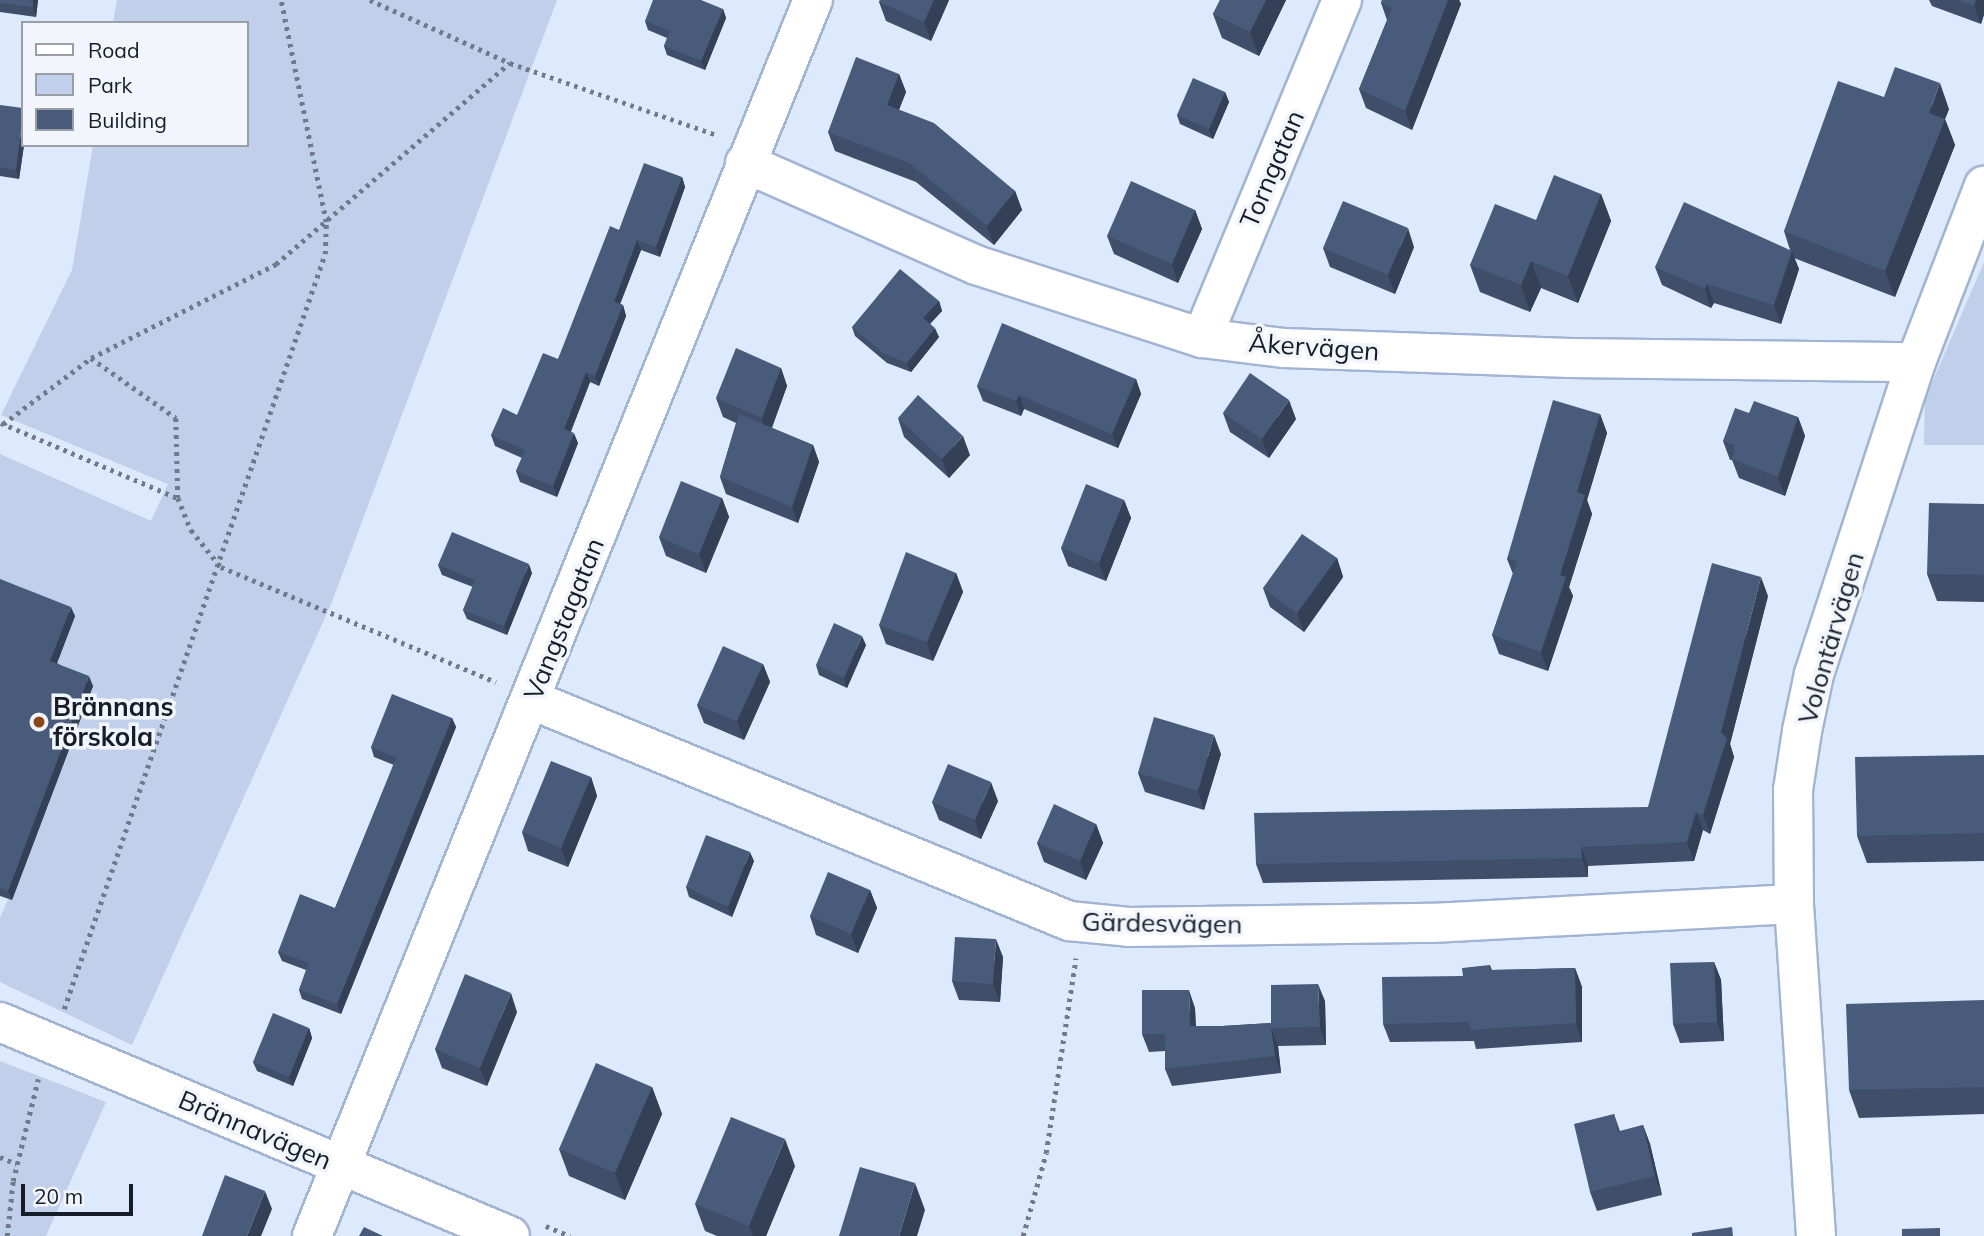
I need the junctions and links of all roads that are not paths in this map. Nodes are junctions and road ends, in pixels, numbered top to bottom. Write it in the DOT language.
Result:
graph roads {
  1 [pos="813,0"];
  2 [pos="1342,0"];
  3 [pos="736,151"];
  4 [pos="1984,186"];
  5 [pos="1202,338"];
  6 [pos="1916,362"];
  7 [pos="521,694"];
  8 [pos="1794,904"];
  9 [pos="0,1022"];
  10 [pos="337,1165"];
  11 [pos="312,1236"];
  12 [pos="510,1236"];
  13 [pos="1816,1236"];
  1 -- 3 [label="street, Vangstagatan"];
  2 -- 5 [label="street, Torngatan"];
  3 -- 5 [label="street, Åkervägen"];
  3 -- 7 [label="street, Vangstagatan"];
  4 -- 6 [label="street, Volontärvägen"];
  5 -- 6 [label="street, Åkervägen"];
  6 -- 8 [label="street, Volontärvägen"];
  7 -- 8 [label="street, Gärdesvägen"];
  7 -- 10 [label="street, Vangstagatan"];
  8 -- 13 [label="street, Volontärvägen"];
  9 -- 10 [label="street, Brännavägen"];
  10 -- 11 [label="street, Vangstagatan"];
  10 -- 12 [label="street, Brännavägen"];
}
